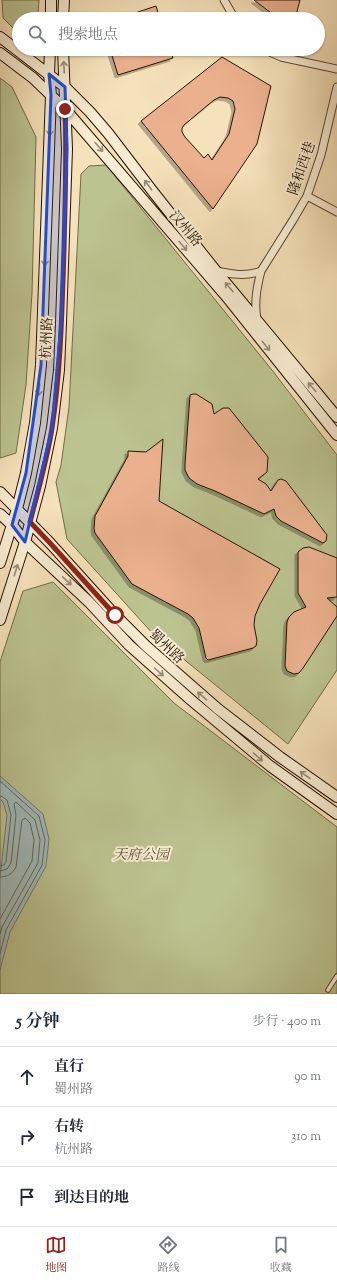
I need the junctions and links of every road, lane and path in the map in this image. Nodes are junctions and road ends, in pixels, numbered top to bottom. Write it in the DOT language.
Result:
graph roads {
  1 [pos="51,0"];
  2 [pos="64,0"];
  3 [pos="224,0"];
  4 [pos="51,12"];
  5 [pos="63,12"];
  6 [pos="231,12"];
  7 [pos="0,37"];
  8 [pos="12,46"];
  9 [pos="0,53"];
  10 [pos="25,56"];
  11 [pos="50,56"];
  12 [pos="63,56"];
  13 [pos="279,56"];
  14 [pos="337,69"];
  15 [pos="49,74"];
  16 [pos="65,87"];
  17 [pos="337,87"];
  18 [pos="51,95"];
  19 [pos="65,109"];
  20 [pos="307,196"];
  21 [pos="337,212"];
  22 [pos="216,271"];
  23 [pos="261,271"];
  24 [pos="257,321"];
  25 [pos="337,417"];
  26 [pos="337,435"];
  27 [pos="0,492"];
  28 [pos="17,509"];
  29 [pos="0,514"];
  30 [pos="30,522"];
  31 [pos="12,525"];
  32 [pos="25,542"];
  33 [pos="0,563"];
  34 [pos="0,620"];
  35 [pos="337,797"];
  36 [pos="337,814"];
  37 [pos="337,976"];
  38 [pos="328,990"];
  1 -- 4 [label="main road"];
  2 -- 5 [label="main road"];
  3 -- 6 [label="street"];
  7 -- 8 [label="main road, 汉州路"];
  9 -- 18 [label="main road, 汉州路"];
  10 -- 15 [label="main road, 汉州路"];
  11 -- 15 [label="main road, 杭州路"];
  16 -- 12 [label="main road, 杭州路, one-way"];
  13 -- 14 [label="street"];
  15 -- 16 [label="main road, 汉州路"];
  15 -- 18 [label="main road, 杭州路"];
  16 -- 19 [label="main road, 杭州路"];
  22 -- 16 [label="main road, 汉州路, one-way"];
  17 -- 20 [label="street, 隆和西巷"];
  18 -- 19 [label="main road, 汉州路"];
  18 -- 28 [label="main road, 杭州路, one-way"];
  19 -- 26 [label="main road, 汉州路, one-way"];
  19 -- 30 [label="main road, 杭州路"];
  20 -- 21 [label="street"];
  20 -- 23 [label="street, 隆和西巷"];
  22 -- 23 [label="street"];
  24 -- 22 [label="main road, 汉州路, one-way"];
  23 -- 24 [label="street, 隆和西巷"];
  25 -- 24 [label="main road, 汉州路, one-way"];
  27 -- 28 [label="main road, 蜀州路"];
  28 -- 30 [label="main road, 蜀州路"];
  28 -- 31 [label="main road, 杭州路"];
  29 -- 31 [label="main road, 蜀州路"];
  30 -- 32 [label="main road, 杭州路"];
  35 -- 30 [label="main road, 蜀州路, one-way"];
  31 -- 32 [label="main road, 蜀州路"];
  31 -- 33 [label="main road, 杭州路"];
  34 -- 32 [label="main road, 杭州路, one-way"];
  32 -- 36 [label="main road, 蜀州路, one-way"];
  37 -- 38 [label="lane"];
}
